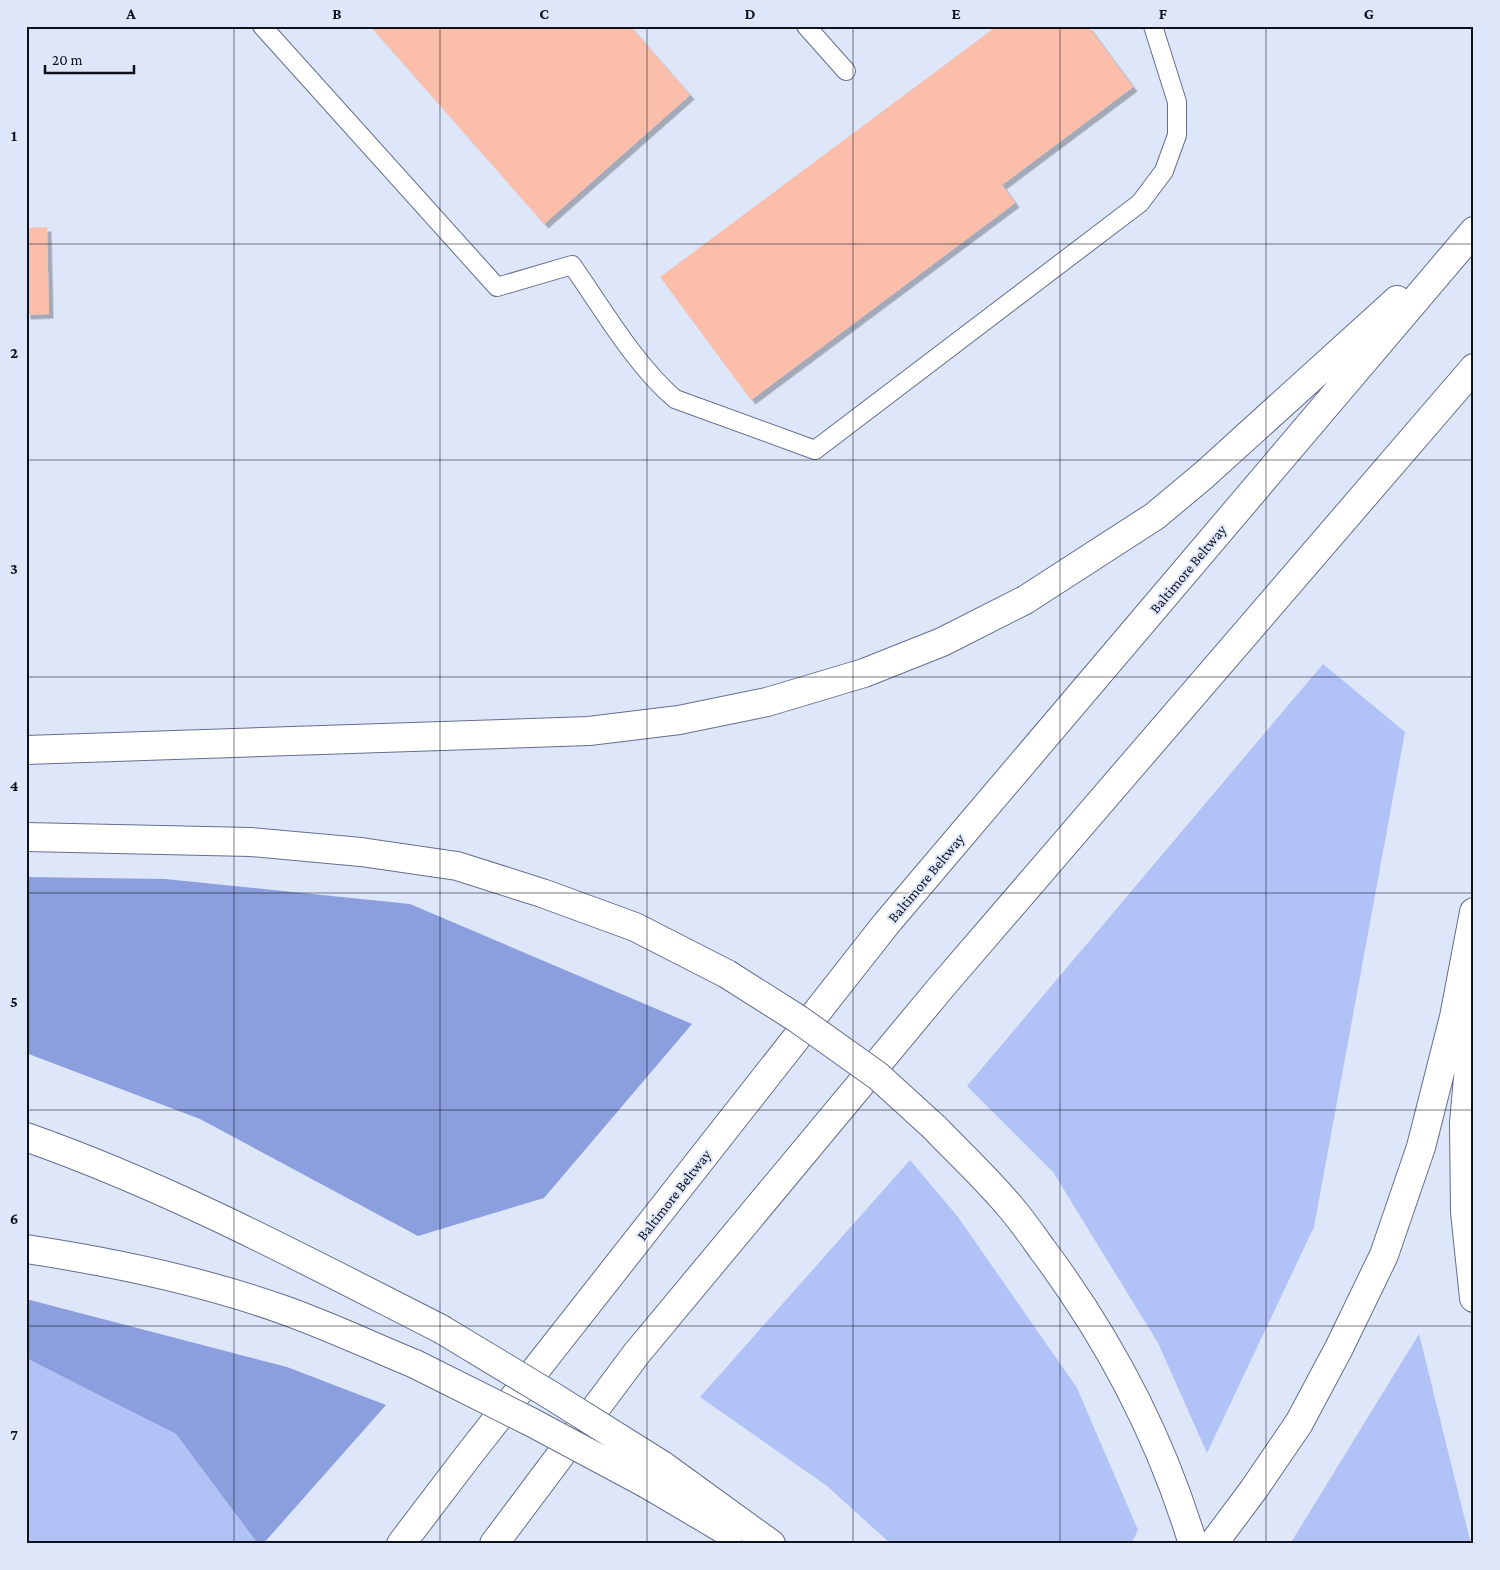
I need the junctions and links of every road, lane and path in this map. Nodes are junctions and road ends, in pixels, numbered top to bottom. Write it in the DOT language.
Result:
graph roads {
  1 [pos="262,26"];
  2 [pos="806,26"];
  3 [pos="1153,26"];
  4 [pos="846,71"];
  5 [pos="1474,231"];
  6 [pos="1474,368"];
  7 [pos="26,750"];
  8 [pos="26,837"];
  9 [pos="1474,912"];
  10 [pos="1474,1010"];
  11 [pos="26,1138"];
  12 [pos="26,1249"];
  13 [pos="1474,1298"];
  14 [pos="654,1475"];
  15 [pos="401,1544"];
  16 [pos="494,1544"];
  17 [pos="746,1544"];
  18 [pos="770,1544"];
  19 [pos="1193,1544"];
  20 [pos="1213,1544"];
  1 -- 3 [label="lane"];
  2 -- 4 [label="lane"];
  5 -- 7 [label="highway"];
  5 -- 15 [label="highway, Baltimore Beltway"];
  6 -- 16 [label="highway"];
  8 -- 19 [label="highway, bridge"];
  9 -- 20 [label="highway"];
  10 -- 13 [label="highway"];
  11 -- 14 [label="highway, bridge"];
  12 -- 14 [label="highway, bridge"];
  14 -- 17 [label="highway"];
  14 -- 18 [label="highway"];
}
